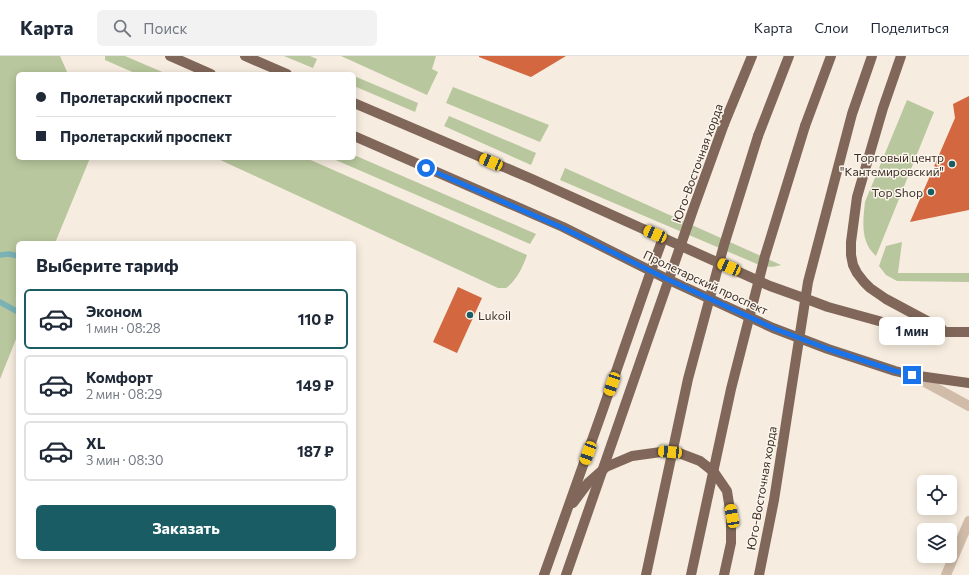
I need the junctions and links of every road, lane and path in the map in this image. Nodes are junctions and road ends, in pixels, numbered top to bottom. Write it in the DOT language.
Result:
graph roads {
  1 [pos="170,56"];
  2 [pos="245,56"];
  3 [pos="752,56"];
  4 [pos="789,56"];
  5 [pos="831,56"];
  6 [pos="872,56"];
  7 [pos="901,56"];
  8 [pos="206,72"];
  9 [pos="282,72"];
  10 [pos="356,104"];
  11 [pos="356,137"];
  12 [pos="663,238"];
  13 [pos="651,271"];
  14 [pos="947,332"];
  15 [pos="969,332"];
  16 [pos="912,375"];
  17 [pos="969,383"];
  18 [pos="969,406"];
  19 [pos="969,521"];
  20 [pos="563,522"];
  21 [pos="724,574"];
  22 [pos="544,575"];
  23 [pos="566,575"];
  24 [pos="646,575"];
  25 [pos="691,575"];
  26 [pos="759,575"];
  27 [pos="946,575"];
  1 -- 8 [label="main road"];
  2 -- 9 [label="main road"];
  3 -- 23 [label="main road, Юго-Восточная хорда, bridge"];
  4 -- 24 [label="main road, bridge"];
  5 -- 25 [label="main road, bridge"];
  6 -- 26 [label="main road, Юго-Восточная хорда, bridge"];
  7 -- 14 [label="main road"];
  10 -- 12 [label="main road, Пролетарский проспект"];
  11 -- 13 [label="main road, Пролетарский проспект"];
  12 -- 13 [label="main road"];
  12 -- 14 [label="main road, Пролетарский проспект"];
  13 -- 16 [label="main road, Пролетарский проспект"];
  13 -- 20 [label="main road"];
  14 -- 15 [label="main road, Пролетарский проспект"];
  16 -- 17 [label="main road, Пролетарский проспект"];
  16 -- 18 [label="street"];
  19 -- 27 [label="street"];
  20 -- 21 [label="main road"];
  20 -- 22 [label="main road"];
}
